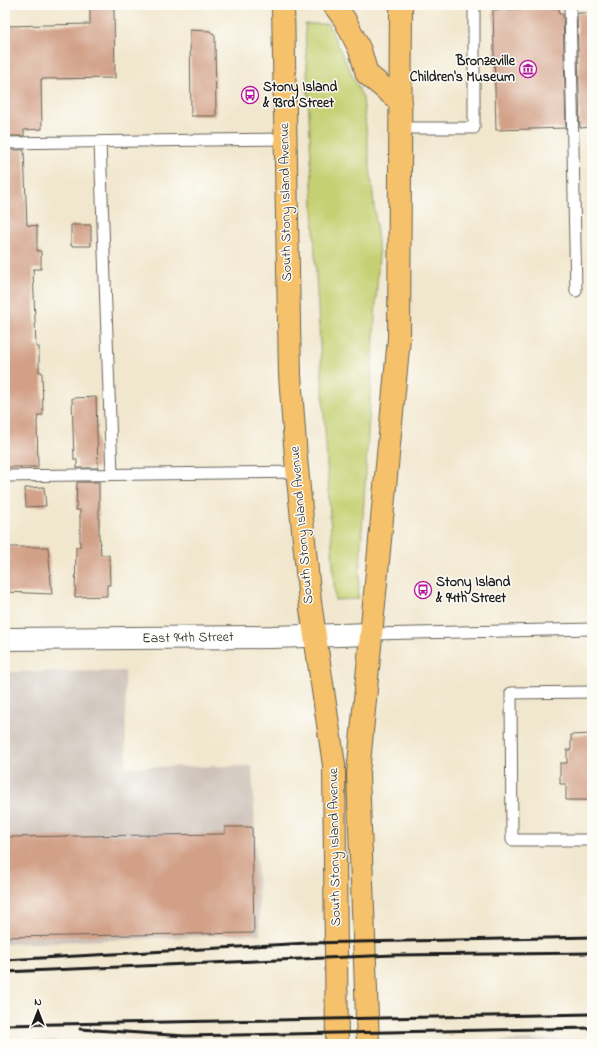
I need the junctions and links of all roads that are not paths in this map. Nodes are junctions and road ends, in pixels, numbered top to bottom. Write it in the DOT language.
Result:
graph roads {
  1 [pos="283,5"];
  2 [pos="334,5"];
  3 [pos="400,5"];
  4 [pos="474,5"];
  5 [pos="570,5"];
  6 [pos="401,102"];
  7 [pos="400,128"];
  8 [pos="285,139"];
  9 [pos="100,142"];
  10 [pos="5,143"];
  11 [pos="576,291"];
  12 [pos="297,472"];
  13 [pos="112,474"];
  14 [pos="5,476"];
  15 [pos="592,629"];
  16 [pos="372,634"];
  17 [pos="314,635"];
  18 [pos="5,639"];
  19 [pos="592,692"];
  20 [pos="592,840"];
  21 [pos="337,1044"];
  22 [pos="368,1044"];
  1 -- 8 [label="highway, South Stony Island Avenue"];
  2 -- 6 [label="highway"];
  3 -- 6 [label="highway, South Stony Island Avenue"];
  4 -- 7 [label="lane"];
  5 -- 11 [label="lane"];
  6 -- 7 [label="highway, South Stony Island Avenue"];
  7 -- 16 [label="highway, South Stony Island Avenue"];
  8 -- 9 [label="lane"];
  8 -- 12 [label="highway, South Stony Island Avenue"];
  9 -- 10 [label="lane"];
  9 -- 13 [label="lane"];
  12 -- 13 [label="lane"];
  12 -- 17 [label="highway, South Stony Island Avenue"];
  13 -- 14 [label="lane"];
  15 -- 16 [label="lane"];
  16 -- 17 [label="street, East 94th Street"];
  16 -- 22 [label="highway, South Stony Island Avenue"];
  17 -- 18 [label="street, East 94th Street"];
  17 -- 21 [label="highway, South Stony Island Avenue"];
  19 -- 20 [label="lane"];
}
